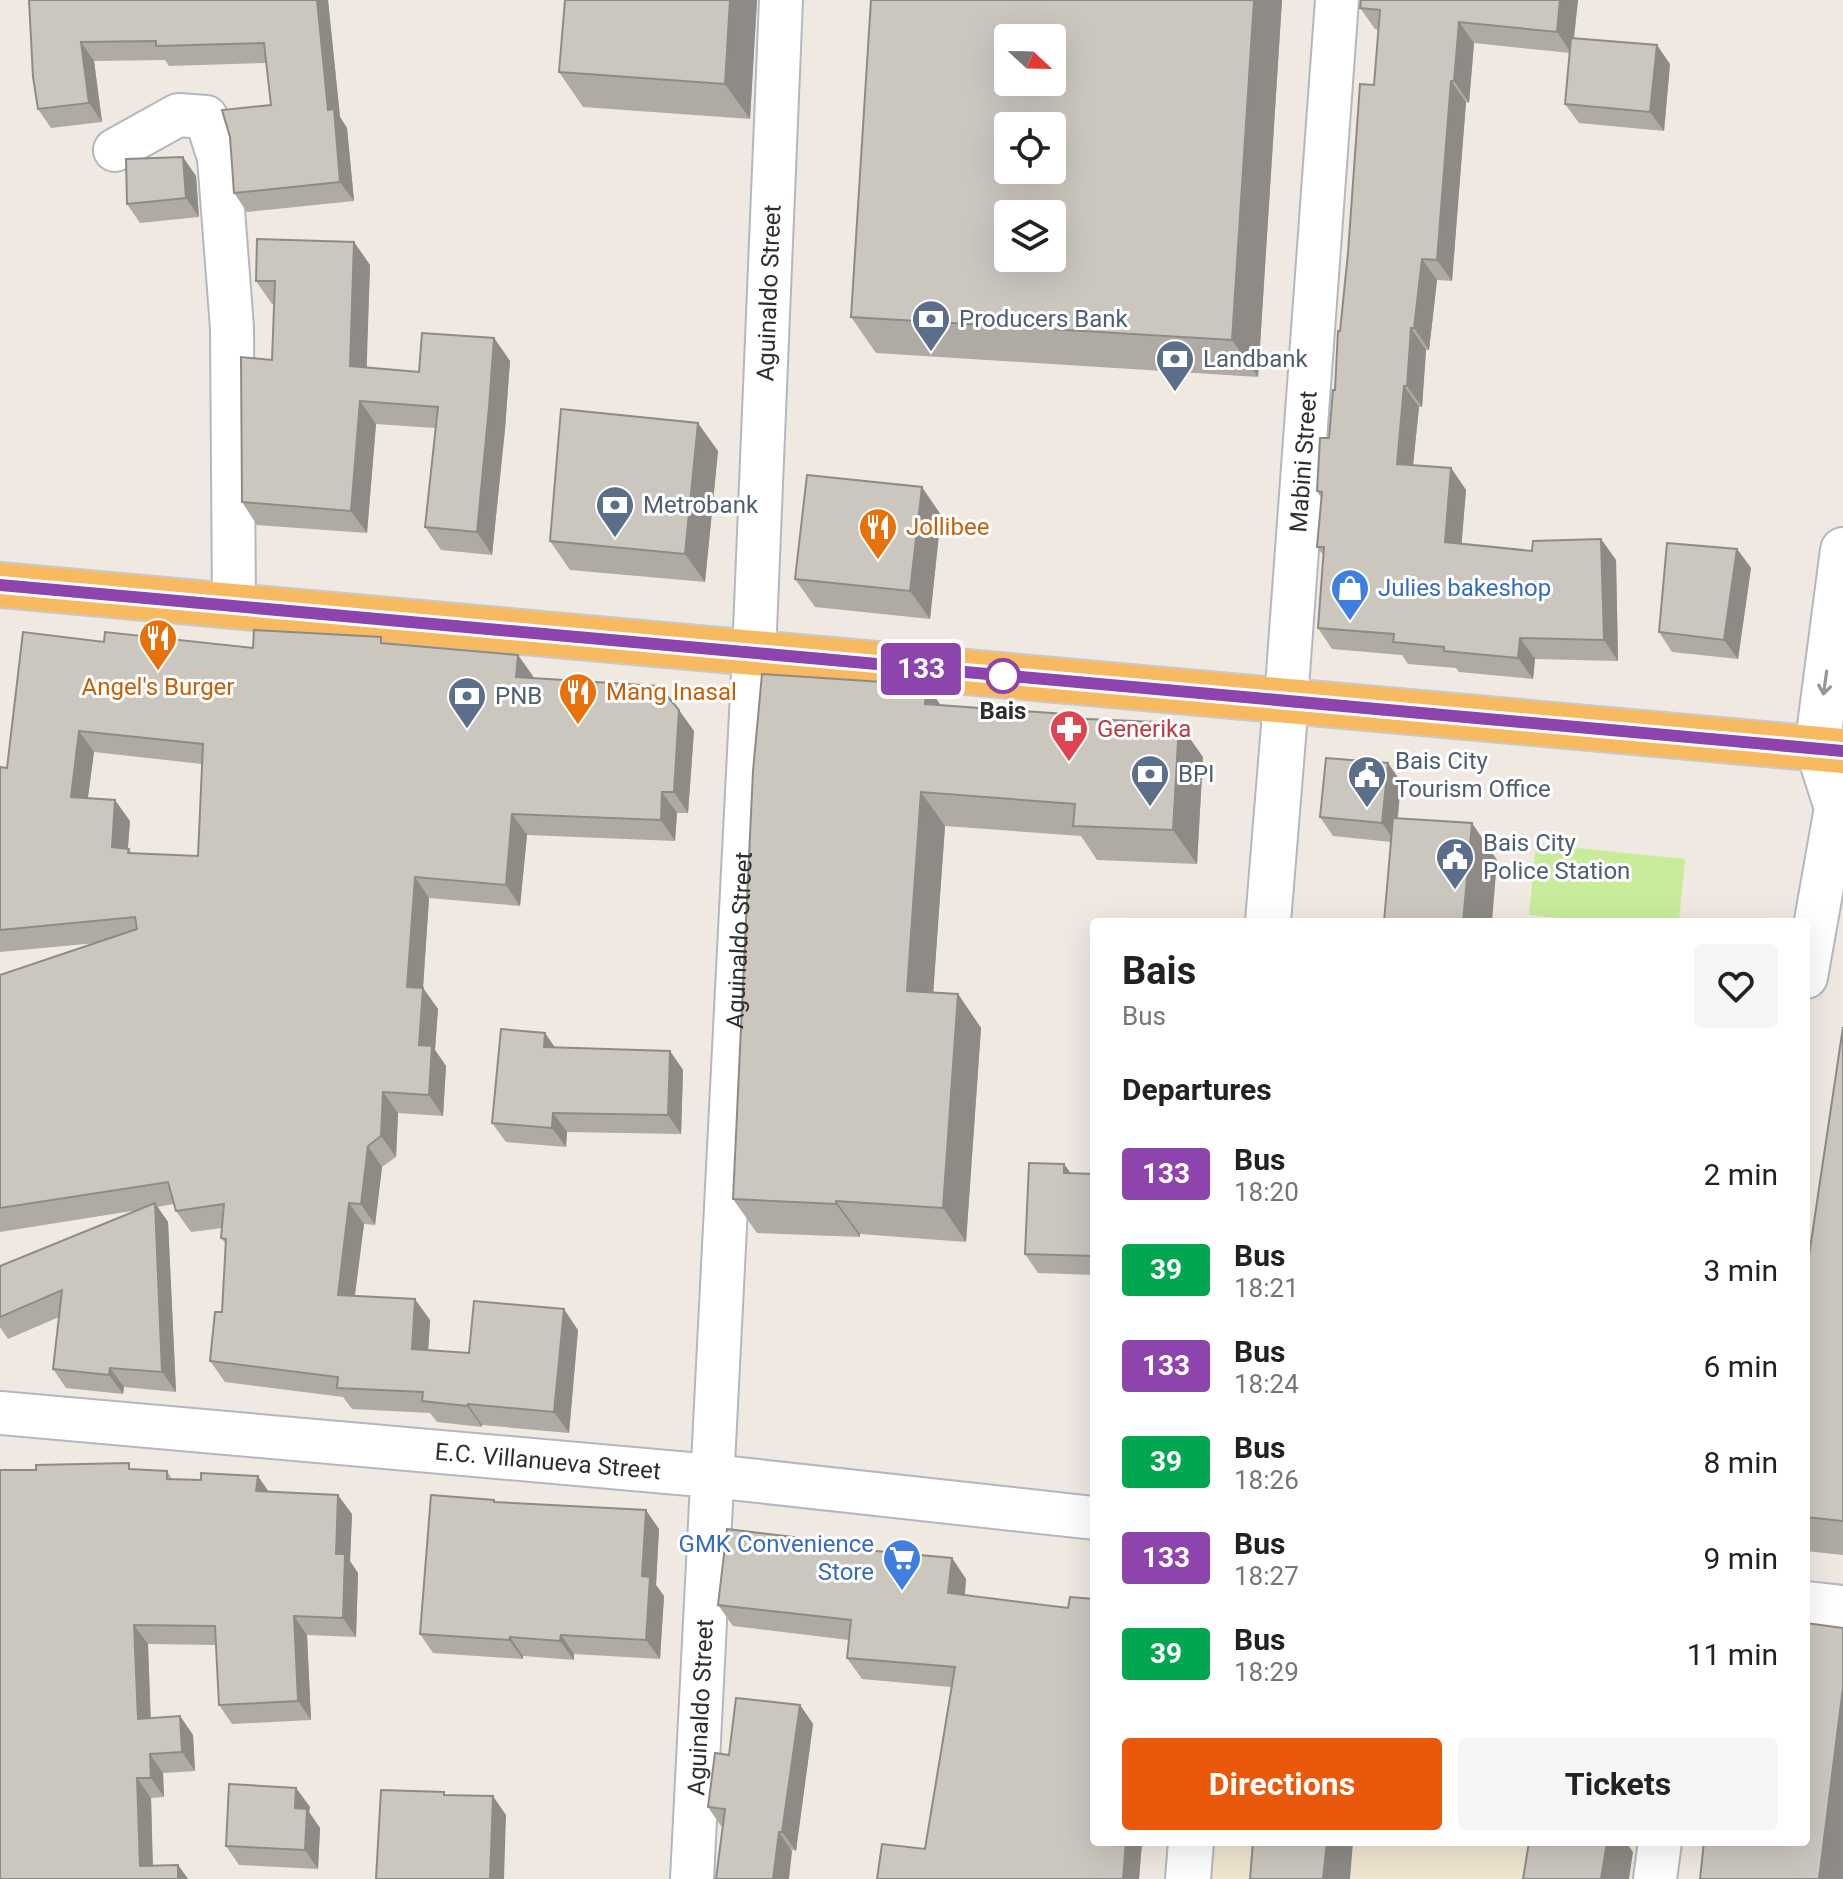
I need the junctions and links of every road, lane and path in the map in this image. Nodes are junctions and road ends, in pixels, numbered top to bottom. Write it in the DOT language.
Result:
graph roads {
  1 [pos="781,0"];
  2 [pos="1337,0"];
  3 [pos="115,150"];
  4 [pos="1843,550"];
  5 [pos="0,585"];
  6 [pos="234,607"];
  7 [pos="754,654"];
  8 [pos="1286,701"];
  9 [pos="1830,750"];
  10 [pos="1840,804"];
  11 [pos="1268,918"];
  12 [pos="1810,957"];
  13 [pos="0,1413"];
  14 [pos="712,1476"];
  15 [pos="1090,1518"];
  16 [pos="1810,1603"];
  17 [pos="1843,1607"];
  18 [pos="1191,1846"];
  19 [pos="1659,1846"];
  20 [pos="692,1879"];
  21 [pos="1188,1879"];
  22 [pos="1655,1879"];
  1 -- 7 [label="street, Aguinaldo Street"];
  2 -- 8 [label="street, Mabini Street"];
  3 -- 6 [label="street"];
  4 -- 9 [label="street, one-way"];
  5 -- 6 [label="highway"];
  6 -- 7 [label="highway"];
  7 -- 8 [label="highway"];
  7 -- 14 [label="street, Aguinaldo Street"];
  8 -- 9 [label="highway"];
  8 -- 11 [label="street, Mabini Street"];
  9 -- 10 [label="street"];
  10 -- 12 [label="street"];
  13 -- 14 [label="street, E.C. Villanueva Street"];
  14 -- 15 [label="street, E.C. Villanueva Street"];
  14 -- 20 [label="street, Aguinaldo Street"];
  16 -- 17 [label="street"];
  18 -- 21 [label="street"];
  19 -- 22 [label="street"];
}
